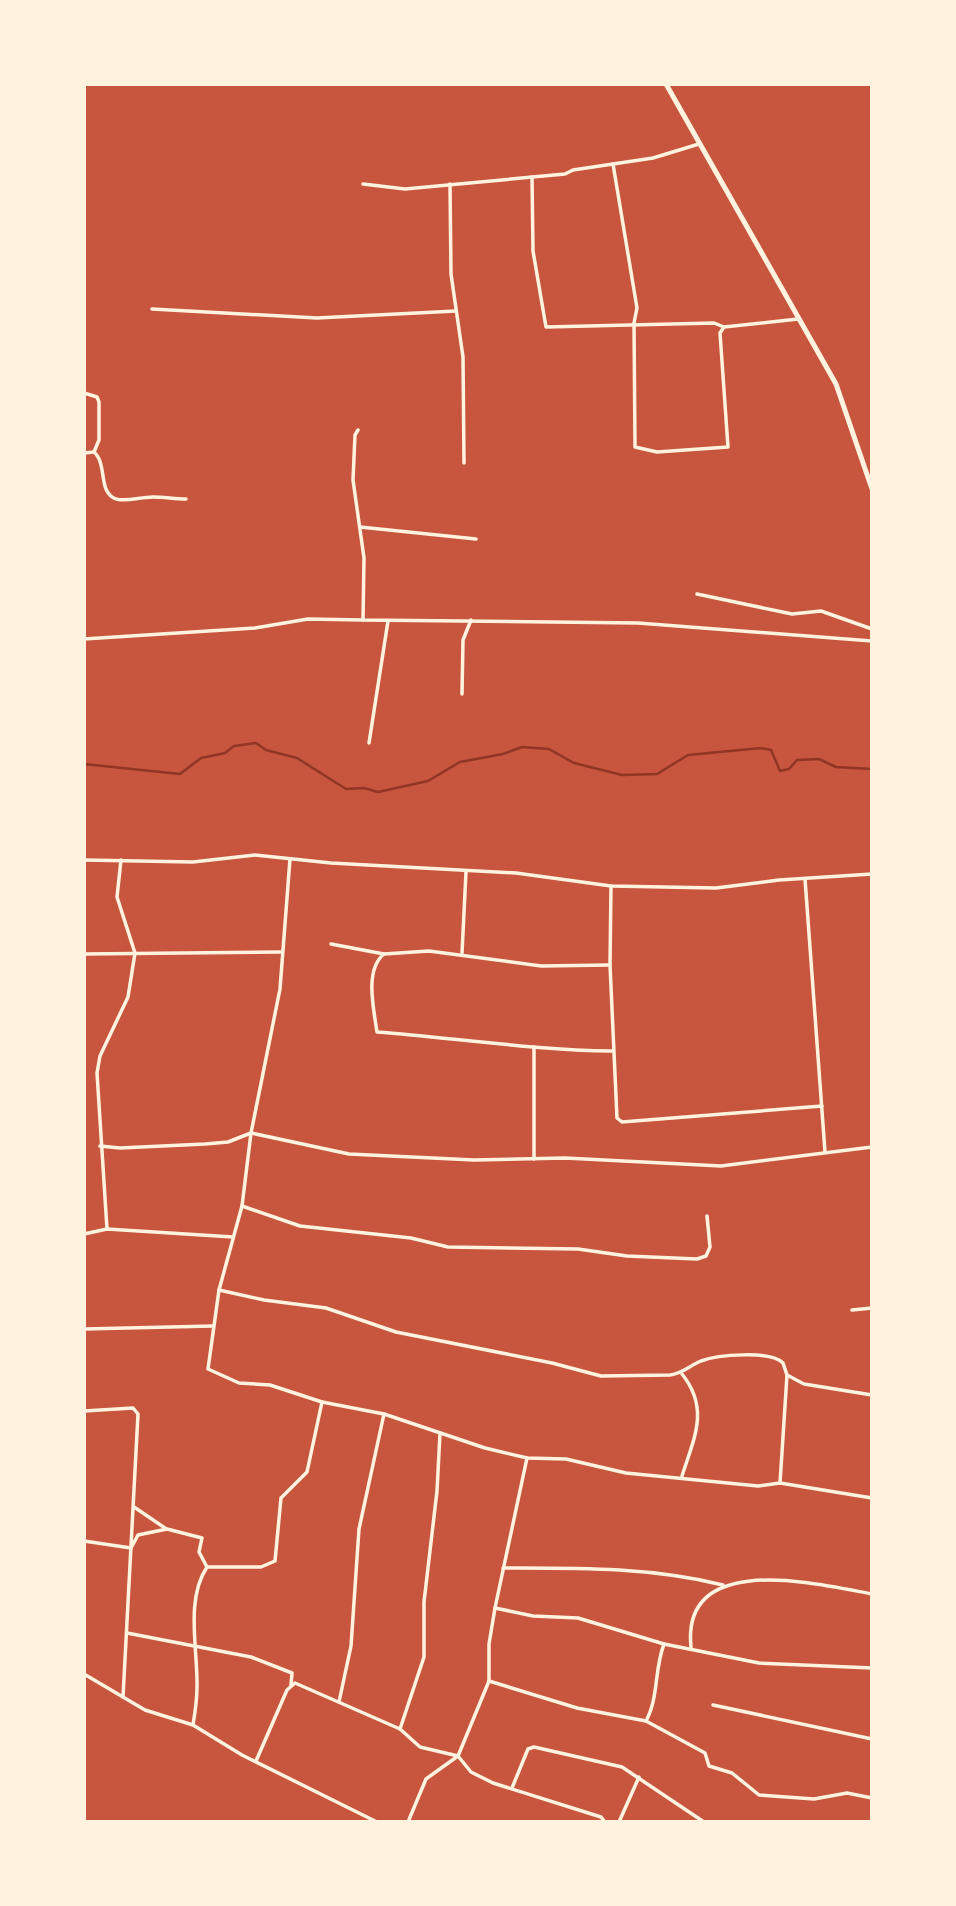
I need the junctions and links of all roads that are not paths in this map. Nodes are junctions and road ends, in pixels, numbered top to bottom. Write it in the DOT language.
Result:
graph roads {
  1 [pos="666,84"];
  2 [pos="699,144"];
  3 [pos="613,164"];
  4 [pos="532,177"];
  5 [pos="363,184"];
  6 [pos="450,184"];
  7 [pos="152,309"];
  8 [pos="456,310"];
  9 [pos="801,319"];
  10 [pos="634,323"];
  11 [pos="723,327"];
  12 [pos="84,393"];
  13 [pos="358,430"];
  14 [pos="94,452"];
  15 [pos="84,453"];
  16 [pos="464,463"];
  17 [pos="872,489"];
  18 [pos="186,499"];
  19 [pos="359,527"];
  20 [pos="477,539"];
  21 [pos="697,594"];
  22 [pos="363,620"];
  23 [pos="471,620"];
  24 [pos="388,621"];
  25 [pos="872,629"];
  26 [pos="84,639"];
  27 [pos="872,641"];
  28 [pos="462,694"];
  29 [pos="369,743"];
  30 [pos="289,859"];
  31 [pos="84,860"];
  32 [pos="121,860"];
  33 [pos="466,872"];
  34 [pos="872,874"];
  35 [pos="805,879"];
  36 [pos="611,886"];
  37 [pos="331,944"];
  38 [pos="281,952"];
  39 [pos="135,953"];
  40 [pos="462,953"];
  41 [pos="84,954"];
  42 [pos="384,954"];
  43 [pos="610,965"];
  44 [pos="534,1047"];
  45 [pos="612,1051"];
  46 [pos="822,1106"];
  47 [pos="251,1133"];
  48 [pos="100,1146"];
  49 [pos="872,1147"];
  50 [pos="825,1153"];
  51 [pos="534,1159"];
  52 [pos="242,1206"];
  53 [pos="708,1216"];
  54 [pos="107,1229"];
  55 [pos="84,1234"];
  56 [pos="233,1237"];
  57 [pos="219,1290"];
  58 [pos="872,1308"];
  59 [pos="852,1310"];
  60 [pos="213,1326"];
  61 [pos="84,1329"];
  62 [pos="681,1374"];
  63 [pos="787,1375"];
  64 [pos="872,1395"];
  65 [pos="322,1402"];
  66 [pos="84,1411"];
  67 [pos="384,1414"];
  68 [pos="440,1433"];
  69 [pos="527,1458"];
  70 [pos="682,1476"];
  71 [pos="780,1483"];
  72 [pos="872,1498"];
  73 [pos="133,1507"];
  74 [pos="167,1529"];
  75 [pos="84,1541"];
  76 [pos="131,1548"];
  77 [pos="207,1567"];
  78 [pos="503,1568"];
  79 [pos="723,1585"];
  80 [pos="872,1594"];
  81 [pos="495,1608"];
  82 [pos="126,1633"];
  83 [pos="664,1644"];
  84 [pos="691,1647"];
  85 [pos="195,1648"];
  86 [pos="872,1668"];
  87 [pos="84,1674"];
  88 [pos="489,1681"];
  89 [pos="291,1685"];
  90 [pos="123,1697"];
  91 [pos="339,1702"];
  92 [pos="713,1705"];
  93 [pos="646,1721"];
  94 [pos="193,1725"];
  95 [pos="400,1729"];
  96 [pos="872,1739"];
  97 [pos="458,1756"];
  98 [pos="256,1761"];
  99 [pos="639,1777"];
  100 [pos="512,1788"];
  101 [pos="872,1798"];
  102 [pos="377,1822"];
  103 [pos="408,1822"];
  104 [pos="606,1822"];
  105 [pos="619,1822"];
  106 [pos="704,1822"];
  1 -- 2 [label="main road"];
  2 -- 3 [label="street"];
  2 -- 9 [label="main road"];
  3 -- 4 [label="street"];
  3 -- 10 [label="street"];
  4 -- 6 [label="street"];
  4 -- 10 [label="street"];
  5 -- 6 [label="street"];
  6 -- 8 [label="street"];
  7 -- 8 [label="street"];
  8 -- 16 [label="street"];
  9 -- 11 [label="street"];
  9 -- 17 [label="main road"];
  10 -- 11 [label="street"];
  10 -- 11 [label="street"];
  12 -- 14 [label="street"];
  13 -- 19 [label="street"];
  14 -- 15 [label="street"];
  14 -- 18 [label="street"];
  19 -- 20 [label="street"];
  19 -- 22 [label="street"];
  21 -- 25 [label="street"];
  22 -- 24 [label="street"];
  22 -- 26 [label="street"];
  23 -- 24 [label="street"];
  23 -- 27 [label="street"];
  23 -- 28 [label="street"];
  24 -- 29 [label="street"];
  30 -- 32 [label="street"];
  30 -- 33 [label="street"];
  30 -- 38 [label="street"];
  31 -- 32 [label="street"];
  32 -- 39 [label="street"];
  33 -- 36 [label="street"];
  33 -- 40 [label="street"];
  34 -- 35 [label="street"];
  35 -- 36 [label="street"];
  35 -- 46 [label="street"];
  36 -- 43 [label="street"];
  37 -- 42 [label="street"];
  38 -- 39 [label="street"];
  38 -- 47 [label="street"];
  39 -- 41 [label="street"];
  39 -- 48 [label="street"];
  40 -- 42 [label="street"];
  40 -- 43 [label="street"];
  42 -- 44 [label="street"];
  43 -- 45 [label="street"];
  44 -- 45 [label="street"];
  44 -- 51 [label="street"];
  45 -- 46 [label="street"];
  46 -- 50 [label="street"];
  47 -- 48 [label="street"];
  47 -- 51 [label="street"];
  47 -- 52 [label="street"];
  48 -- 54 [label="street"];
  49 -- 50 [label="street"];
  50 -- 51 [label="street"];
  52 -- 53 [label="street"];
  52 -- 56 [label="street"];
  54 -- 55 [label="street"];
  54 -- 56 [label="street"];
  56 -- 57 [label="street"];
  57 -- 60 [label="street"];
  57 -- 62 [label="street"];
  58 -- 59 [label="street"];
  60 -- 61 [label="street"];
  60 -- 65 [label="street"];
  62 -- 63 [label="street"];
  62 -- 70 [label="street"];
  63 -- 64 [label="street"];
  63 -- 71 [label="street"];
  65 -- 67 [label="street"];
  65 -- 77 [label="street"];
  66 -- 73 [label="street"];
  67 -- 68 [label="street"];
  67 -- 91 [label="street"];
  68 -- 69 [label="street"];
  68 -- 95 [label="street"];
  69 -- 70 [label="street"];
  69 -- 78 [label="street"];
  70 -- 71 [label="street"];
  71 -- 72 [label="street"];
  73 -- 74 [label="street"];
  73 -- 76 [label="street"];
  74 -- 76 [label="street"];
  74 -- 77 [label="street"];
  75 -- 76 [label="street"];
  76 -- 82 [label="street"];
  77 -- 85 [label="street"];
  78 -- 79 [label="street"];
  78 -- 81 [label="street"];
  79 -- 80 [label="street"];
  79 -- 84 [label="street"];
  81 -- 83 [label="street"];
  81 -- 88 [label="street"];
  82 -- 85 [label="street"];
  82 -- 90 [label="street"];
  83 -- 84 [label="street"];
  83 -- 93 [label="street"];
  84 -- 86 [label="street"];
  85 -- 89 [label="street"];
  85 -- 94 [label="street"];
  87 -- 90 [label="street"];
  88 -- 93 [label="street"];
  88 -- 97 [label="street"];
  89 -- 91 [label="street"];
  89 -- 98 [label="street"];
  90 -- 94 [label="street"];
  91 -- 95 [label="street"];
  92 -- 96 [label="street"];
  93 -- 101 [label="street"];
  94 -- 98 [label="street"];
  95 -- 97 [label="street"];
  97 -- 100 [label="street"];
  97 -- 103 [label="street"];
  98 -- 102 [label="street"];
  99 -- 100 [label="street"];
  99 -- 105 [label="street"];
  99 -- 106 [label="street"];
  100 -- 104 [label="street"];
}
